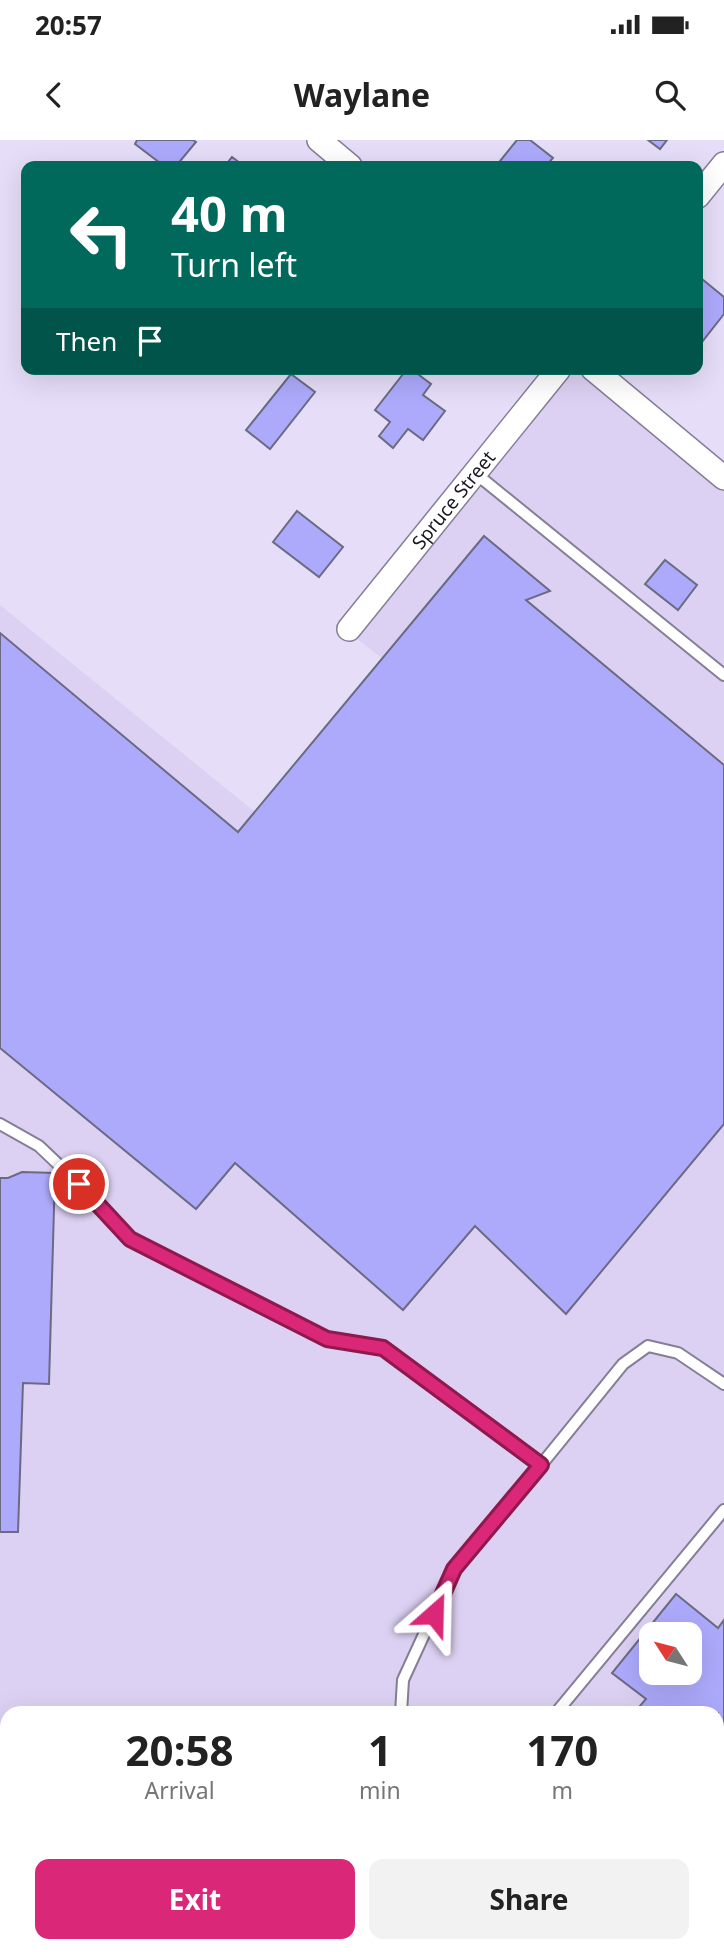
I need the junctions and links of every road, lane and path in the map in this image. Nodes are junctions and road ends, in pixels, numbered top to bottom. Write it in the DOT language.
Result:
graph roads {
  1 [pos="319,140"];
  2 [pos="344,161"];
  3 [pos="724,164"];
  4 [pos="703,191"];
  5 [pos="554,375"];
  6 [pos="600,375"];
  7 [pos="475,473"];
  8 [pos="724,478"];
  9 [pos="349,629"];
  10 [pos="724,675"];
  11 [pos="0,1124"];
  12 [pos="724,1384"];
  13 [pos="541,1465"];
  14 [pos="724,1510"];
  15 [pos="401,1706"];
  16 [pos="562,1706"];
  1 -- 2 [label="street"];
  3 -- 4 [label="street"];
  5 -- 7 [label="street, Spruce Street"];
  6 -- 8 [label="street"];
  7 -- 9 [label="street, Spruce Street"];
  7 -- 10 [label="lane"];
  11 -- 13 [label="lane"];
  12 -- 13 [label="lane"];
  13 -- 15 [label="lane"];
  14 -- 16 [label="lane"];
}
